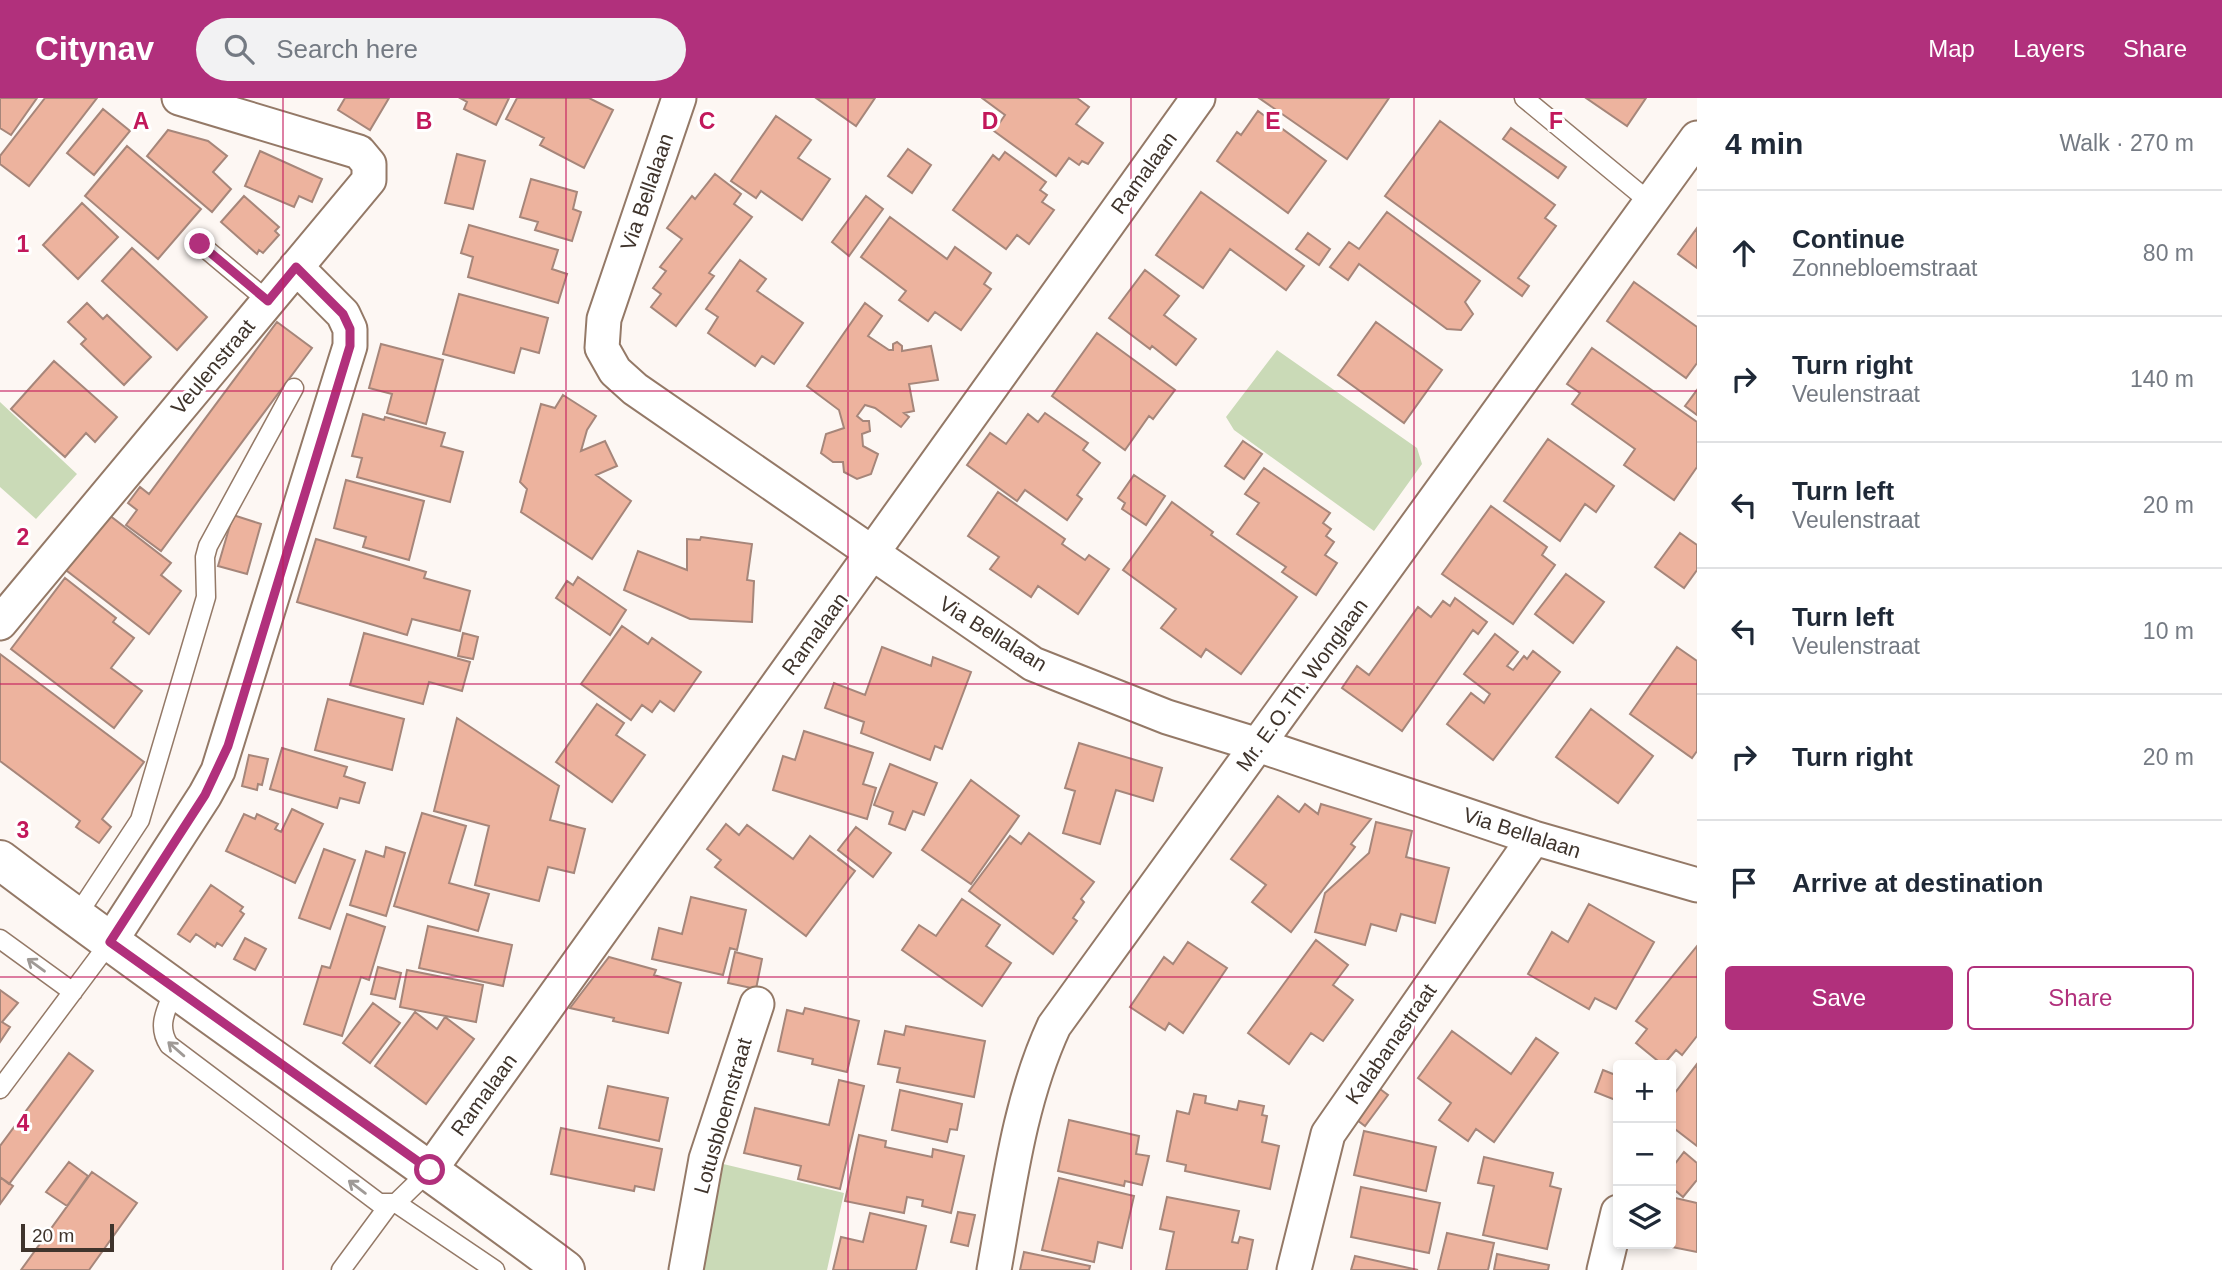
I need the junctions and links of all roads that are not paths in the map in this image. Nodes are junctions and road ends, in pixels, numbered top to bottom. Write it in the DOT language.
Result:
graph roads {
  1 [pos="179,98"];
  2 [pos="680,98"];
  3 [pos="1198,98"];
  4 [pos="1524,98"];
  5 [pos="1697,138"];
  6 [pos="1651,203"];
  7 [pos="200,244"];
  8 [pos="296,267"];
  9 [pos="268,301"];
  10 [pos="294,388"];
  11 [pos="872,554"];
  12 [pos="0,623"];
  13 [pos="1258,745"];
  14 [pos="1534,838"];
  15 [pos="0,860"];
  16 [pos="1697,885"];
  17 [pos="76,917"];
  18 [pos="0,939"];
  19 [pos="110,942"];
  20 [pos="175,988"];
  21 [pos="73,992"];
  22 [pos="757,1004"];
  23 [pos="0,1089"];
  24 [pos="430,1170"];
  25 [pos="392,1204"];
  26 [pos="1613,1233"];
  27 [pos="341,1270"];
  28 [pos="495,1270"];
  29 [pos="565,1270"];
  30 [pos="686,1270"];
  31 [pos="993,1270"];
  32 [pos="1294,1270"];
  33 [pos="1604,1270"];
  1 -- 8 [label="street, Veulenstraat"];
  2 -- 11 [label="street, Via Bellalaan"];
  3 -- 11 [label="street, Ramalaan"];
  4 -- 6 [label="lane"];
  5 -- 6 [label="street, Mr. E.O.Th. Wonglaan"];
  6 -- 13 [label="street, Mr. E.O.Th. Wonglaan"];
  7 -- 9 [label="lane"];
  8 -- 9 [label="street, Veulenstraat"];
  8 -- 19 [label="street"];
  9 -- 12 [label="street, Veulenstraat"];
  10 -- 17 [label="lane"];
  11 -- 13 [label="street, Via Bellalaan"];
  11 -- 24 [label="street, Ramalaan"];
  13 -- 14 [label="street, Via Bellalaan"];
  13 -- 31 [label="street, Mr. E.O.Th. Wonglaan"];
  14 -- 16 [label="street, Via Bellalaan"];
  14 -- 32 [label="street, Kalabanastraat"];
  15 -- 17 [label="street"];
  17 -- 19 [label="street"];
  21 -- 18 [label="lane, one-way"];
  19 -- 20 [label="street"];
  19 -- 21 [label="lane"];
  20 -- 24 [label="street"];
  25 -- 20 [label="lane, one-way"];
  21 -- 23 [label="lane"];
  22 -- 30 [label="street, Lotusbloemstraat"];
  24 -- 25 [label="lane"];
  24 -- 29 [label="street"];
  25 -- 27 [label="lane"];
  25 -- 28 [label="lane"];
  26 -- 33 [label="street"];
}
